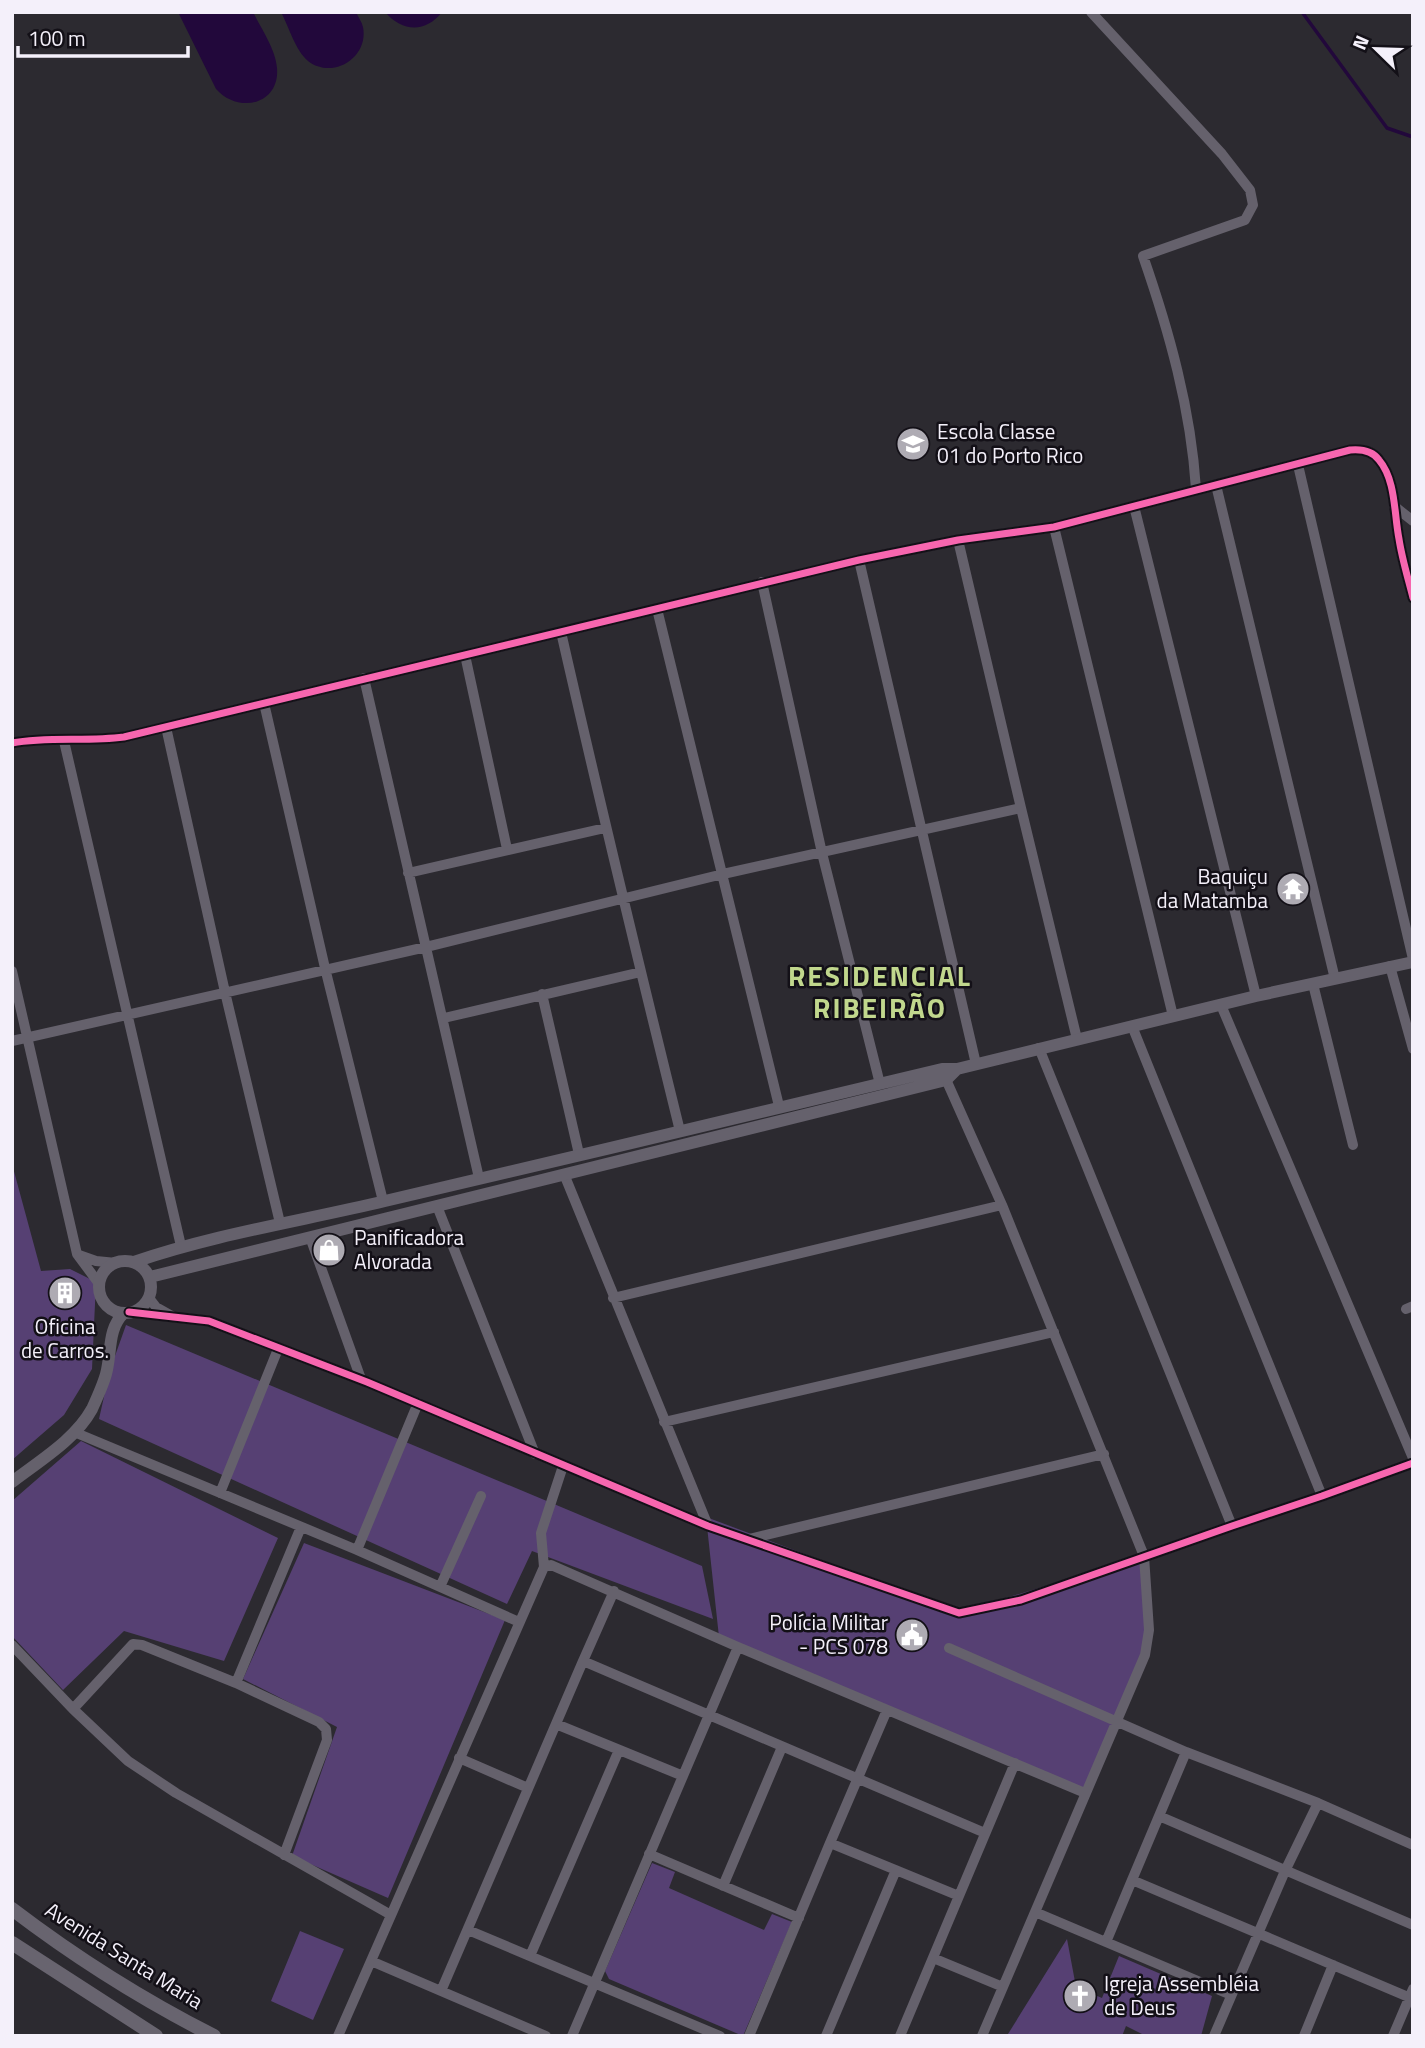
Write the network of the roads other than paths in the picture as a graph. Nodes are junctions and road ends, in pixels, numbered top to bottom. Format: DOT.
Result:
graph roads {
  1 [pos="1091,12"];
  2 [pos="1298,465"];
  3 [pos="1216,485"];
  4 [pos="1196,489"];
  5 [pos="1134,506"];
  6 [pos="1394,506"];
  7 [pos="1413,521"];
  8 [pos="1054,527"];
  9 [pos="958,540"];
  10 [pos="859,560"];
  11 [pos="762,582"];
  12 [pos="1413,598"];
  13 [pos="657,608"];
  14 [pos="561,632"];
  15 [pos="465,654"];
  16 [pos="364,678"];
  17 [pos="264,703"];
  18 [pos="166,727"];
  19 [pos="64,741"];
  20 [pos="12,743"];
  21 [pos="1021,807"];
  22 [pos="606,828"];
  23 [pos="921,830"];
  24 [pos="507,849"];
  25 [pos="822,853"];
  26 [pos="408,873"];
  27 [pos="723,874"];
  28 [pos="625,898"];
  29 [pos="426,947"];
  30 [pos="1413,960"];
  31 [pos="1391,967"];
  32 [pos="325,968"];
  33 [pos="12,971"];
  34 [pos="641,972"];
  35 [pos="1335,979"];
  36 [pos="1313,984"];
  37 [pos="225,992"];
  38 [pos="542,994"];
  39 [pos="1256,996"];
  40 [pos="1221,1005"];
  41 [pos="129,1013"];
  42 [pos="1173,1016"];
  43 [pos="444,1018"];
  44 [pos="1132,1026"];
  45 [pos="27,1039"];
  46 [pos="1077,1039"];
  47 [pos="12,1041"];
  48 [pos="1039,1048"];
  49 [pos="1413,1049"];
  50 [pos="976,1064"];
  51 [pos="944,1075"];
  52 [pos="880,1084"];
  53 [pos="779,1106"];
  54 [pos="680,1131"];
  55 [pos="1353,1145"];
  56 [pos="579,1154"];
  57 [pos="564,1174"];
  58 [pos="479,1178"];
  59 [pos="383,1201"];
  60 [pos="1002,1205"];
  61 [pos="437,1206"];
  62 [pos="280,1223"];
  63 [pos="310,1237"];
  64 [pos="181,1246"];
  65 [pos="77,1254"];
  66 [pos="134,1262"];
  67 [pos="116,1263"];
  68 [pos="150,1277"];
  69 [pos="100,1285"];
  70 [pos="149,1298"];
  71 [pos="613,1298"];
  72 [pos="106,1304"];
  73 [pos="127,1312"];
  74 [pos="172,1316"];
  75 [pos="1054,1332"];
  76 [pos="278,1349"];
  77 [pos="108,1357"];
  78 [pos="361,1379"];
  79 [pos="418,1403"];
  80 [pos="664,1422"];
  81 [pos="74,1432"];
  82 [pos="536,1454"];
  83 [pos="1104,1454"];
  84 [pos="1413,1460"];
  85 [pos="564,1466"];
  86 [pos="12,1482"];
  87 [pos="220,1493"];
  88 [pos="481,1496"];
  89 [pos="1322,1496"];
  90 [pos="708,1525"];
  91 [pos="1232,1526"];
  92 [pos="301,1527"];
  93 [pos="748,1540"];
  94 [pos="357,1550"];
  95 [pos="1143,1556"];
  96 [pos="544,1567"];
  97 [pos="440,1587"];
  98 [pos="614,1591"];
  99 [pos="519,1622"];
  100 [pos="12,1645"];
  101 [pos="738,1647"];
  102 [pos="949,1648"];
  103 [pos="583,1661"];
  104 [pos="236,1683"];
  105 [pos="73,1709"];
  106 [pos="887,1710"];
  107 [pos="708,1715"];
  108 [pos="1116,1720"];
  109 [pos="556,1724"];
  110 [pos="782,1747"];
  111 [pos="619,1750"];
  112 [pos="1186,1752"];
  113 [pos="459,1758"];
  114 [pos="1014,1763"];
  115 [pos="683,1776"];
  116 [pos="857,1780"];
  117 [pos="528,1788"];
  118 [pos="1085,1793"];
  119 [pos="1318,1803"];
  120 [pos="1159,1816"];
  121 [pos="985,1833"];
  122 [pos="830,1843"];
  123 [pos="1413,1845"];
  124 [pos="649,1854"];
  125 [pos="284,1855"];
  126 [pos="896,1870"];
  127 [pos="1285,1871"];
  128 [pos="1132,1880"];
  129 [pos="723,1886"];
  130 [pos="959,1896"];
  131 [pos="12,1909"];
  132 [pos="1035,1912"];
  133 [pos="391,1915"];
  134 [pos="799,1918"];
  135 [pos="1413,1925"];
  136 [pos="468,1930"];
  137 [pos="1258,1934"];
  138 [pos="1106,1942"];
  139 [pos="12,1943"];
  140 [pos="530,1956"];
  141 [pos="933,1958"];
  142 [pos="371,1961"];
  143 [pos="1333,1965"];
  144 [pos="595,1983"];
  145 [pos="1003,1987"];
  146 [pos="441,1991"];
  147 [pos="1231,1995"];
  148 [pos="1412,1995"];
  149 [pos="984,2035"];
  150 [pos="156,2036"];
  151 [pos="214,2036"];
  152 [pos="338,2036"];
  153 [pos="547,2036"];
  154 [pos="572,2036"];
  155 [pos="720,2036"];
  156 [pos="749,2036"];
  157 [pos="826,2036"];
  158 [pos="900,2036"];
  159 [pos="1214,2036"];
  160 [pos="1304,2036"];
  161 [pos="1393,2036"];
  1 -- 4 [label="street"];
  2 -- 3 [label="street"];
  2 -- 6 [label="street"];
  2 -- 30 [label="street"];
  3 -- 4 [label="street"];
  3 -- 35 [label="street"];
  4 -- 5 [label="street"];
  5 -- 8 [label="street"];
  5 -- 39 [label="street"];
  6 -- 7 [label="street"];
  6 -- 12 [label="street"];
  8 -- 9 [label="street"];
  8 -- 42 [label="street"];
  9 -- 10 [label="street"];
  9 -- 21 [label="street"];
  10 -- 11 [label="street"];
  10 -- 23 [label="street"];
  11 -- 13 [label="street"];
  11 -- 25 [label="street"];
  13 -- 14 [label="street"];
  13 -- 27 [label="street"];
  14 -- 15 [label="street"];
  14 -- 22 [label="street"];
  15 -- 16 [label="street"];
  15 -- 24 [label="street"];
  16 -- 17 [label="street"];
  16 -- 26 [label="street"];
  17 -- 18 [label="street"];
  17 -- 32 [label="street"];
  18 -- 19 [label="street"];
  18 -- 37 [label="street"];
  19 -- 20 [label="street"];
  19 -- 41 [label="street"];
  21 -- 23 [label="street"];
  21 -- 46 [label="street"];
  22 -- 24 [label="street"];
  22 -- 28 [label="street"];
  23 -- 25 [label="street"];
  23 -- 50 [label="street"];
  24 -- 26 [label="street"];
  25 -- 27 [label="street"];
  25 -- 52 [label="street"];
  26 -- 29 [label="street"];
  27 -- 28 [label="street"];
  27 -- 53 [label="street"];
  28 -- 29 [label="street"];
  28 -- 34 [label="street"];
  29 -- 32 [label="street"];
  29 -- 43 [label="street"];
  30 -- 31 [label="street"];
  31 -- 35 [label="street"];
  31 -- 49 [label="street"];
  32 -- 37 [label="street"];
  32 -- 59 [label="street"];
  33 -- 45 [label="street"];
  34 -- 38 [label="street"];
  34 -- 54 [label="street"];
  35 -- 36 [label="street"];
  36 -- 39 [label="street"];
  36 -- 55 [label="street"];
  37 -- 41 [label="street"];
  37 -- 62 [label="street"];
  38 -- 43 [label="street"];
  38 -- 56 [label="street"];
  39 -- 40 [label="street"];
  40 -- 42 [label="street"];
  40 -- 84 [label="street"];
  41 -- 45 [label="street"];
  41 -- 64 [label="street"];
  42 -- 44 [label="street"];
  43 -- 58 [label="street"];
  44 -- 46 [label="street"];
  44 -- 89 [label="street"];
  45 -- 47 [label="street"];
  45 -- 65 [label="street"];
  46 -- 48 [label="street"];
  48 -- 50 [label="street"];
  48 -- 91 [label="street"];
  50 -- 51 [label="street"];
  51 -- 52 [label="street"];
  51 -- 57 [label="street"];
  51 -- 60 [label="street"];
  52 -- 53 [label="street"];
  53 -- 54 [label="street"];
  54 -- 56 [label="street"];
  56 -- 58 [label="street"];
  57 -- 61 [label="street"];
  57 -- 71 [label="street"];
  58 -- 59 [label="street"];
  59 -- 62 [label="street"];
  60 -- 71 [label="street"];
  60 -- 75 [label="street"];
  61 -- 63 [label="street"];
  61 -- 82 [label="street"];
  62 -- 64 [label="street"];
  63 -- 68 [label="street"];
  63 -- 78 [label="street"];
  64 -- 66 [label="street"];
  65 -- 67 [label="street"];
  65 -- 69 [label="street"];
  66 -- 67 [label="street"];
  66 -- 68 [label="street"];
  67 -- 69 [label="street"];
  68 -- 70 [label="street"];
  69 -- 72 [label="street"];
  70 -- 73 [label="street"];
  70 -- 74 [label="street"];
  71 -- 80 [label="street"];
  72 -- 73 [label="street"];
  72 -- 77 [label="street"];
  73 -- 74 [label="street"];
  73 -- 77 [label="street"];
  74 -- 76 [label="street"];
  75 -- 80 [label="street"];
  75 -- 83 [label="street"];
  76 -- 78 [label="street"];
  76 -- 87 [label="street"];
  77 -- 81 [label="street"];
  78 -- 79 [label="street"];
  79 -- 82 [label="street"];
  79 -- 94 [label="street"];
  80 -- 90 [label="street"];
  81 -- 86 [label="street"];
  81 -- 87 [label="street"];
  82 -- 85 [label="street"];
  83 -- 93 [label="street"];
  83 -- 95 [label="street"];
  84 -- 89 [label="street"];
  85 -- 90 [label="street"];
  85 -- 96 [label="street"];
  87 -- 92 [label="street"];
  88 -- 97 [label="street"];
  89 -- 91 [label="street"];
  90 -- 93 [label="street"];
  91 -- 95 [label="street"];
  92 -- 94 [label="street"];
  92 -- 104 [label="street"];
  93 -- 95 [label="street"];
  94 -- 97 [label="street"];
  95 -- 108 [label="street"];
  96 -- 98 [label="street"];
  96 -- 99 [label="street"];
  97 -- 99 [label="street"];
  98 -- 101 [label="street"];
  98 -- 103 [label="street"];
  99 -- 113 [label="street"];
  100 -- 105 [label="street"];
  101 -- 106 [label="street"];
  101 -- 107 [label="street"];
  102 -- 108 [label="street"];
  103 -- 107 [label="street"];
  103 -- 109 [label="street"];
  104 -- 105 [label="street"];
  104 -- 125 [label="street"];
  105 -- 125 [label="street"];
  106 -- 114 [label="street"];
  106 -- 116 [label="street"];
  107 -- 110 [label="street"];
  107 -- 115 [label="street"];
  108 -- 112 [label="street"];
  108 -- 118 [label="street"];
  109 -- 111 [label="street"];
  109 -- 117 [label="street"];
  110 -- 116 [label="street"];
  110 -- 129 [label="street"];
  111 -- 115 [label="street"];
  111 -- 140 [label="street"];
  112 -- 119 [label="street"];
  112 -- 120 [label="street"];
  113 -- 117 [label="street"];
  113 -- 133 [label="street"];
  114 -- 118 [label="street"];
  114 -- 121 [label="street"];
  115 -- 124 [label="street"];
  116 -- 121 [label="street"];
  116 -- 122 [label="street"];
  117 -- 136 [label="street"];
  118 -- 132 [label="street"];
  119 -- 123 [label="street"];
  119 -- 127 [label="street"];
  120 -- 127 [label="street"];
  120 -- 128 [label="street"];
  121 -- 130 [label="street"];
  122 -- 126 [label="street"];
  122 -- 134 [label="street"];
  124 -- 129 [label="street"];
  124 -- 144 [label="street"];
  125 -- 133 [label="street"];
  126 -- 130 [label="street"];
  126 -- 157 [label="street"];
  127 -- 135 [label="street"];
  127 -- 137 [label="street"];
  128 -- 137 [label="street"];
  128 -- 138 [label="street"];
  129 -- 134 [label="street"];
  130 -- 141 [label="street"];
  131 -- 151 [label="main road, Avenida Santa Maria"];
  132 -- 138 [label="street"];
  132 -- 145 [label="street"];
  133 -- 142 [label="street"];
  134 -- 156 [label="street"];
  136 -- 140 [label="street"];
  136 -- 146 [label="street"];
  137 -- 143 [label="street"];
  137 -- 147 [label="street"];
  138 -- 147 [label="street"];
  139 -- 150 [label="main road"];
  140 -- 144 [label="street"];
  141 -- 145 [label="street"];
  141 -- 158 [label="street"];
  142 -- 146 [label="street"];
  142 -- 152 [label="street"];
  143 -- 148 [label="street"];
  143 -- 160 [label="street"];
  144 -- 154 [label="street"];
  144 -- 155 [label="street"];
  145 -- 149 [label="street"];
  146 -- 153 [label="street"];
  147 -- 159 [label="street"];
  148 -- 161 [label="street"];
}
